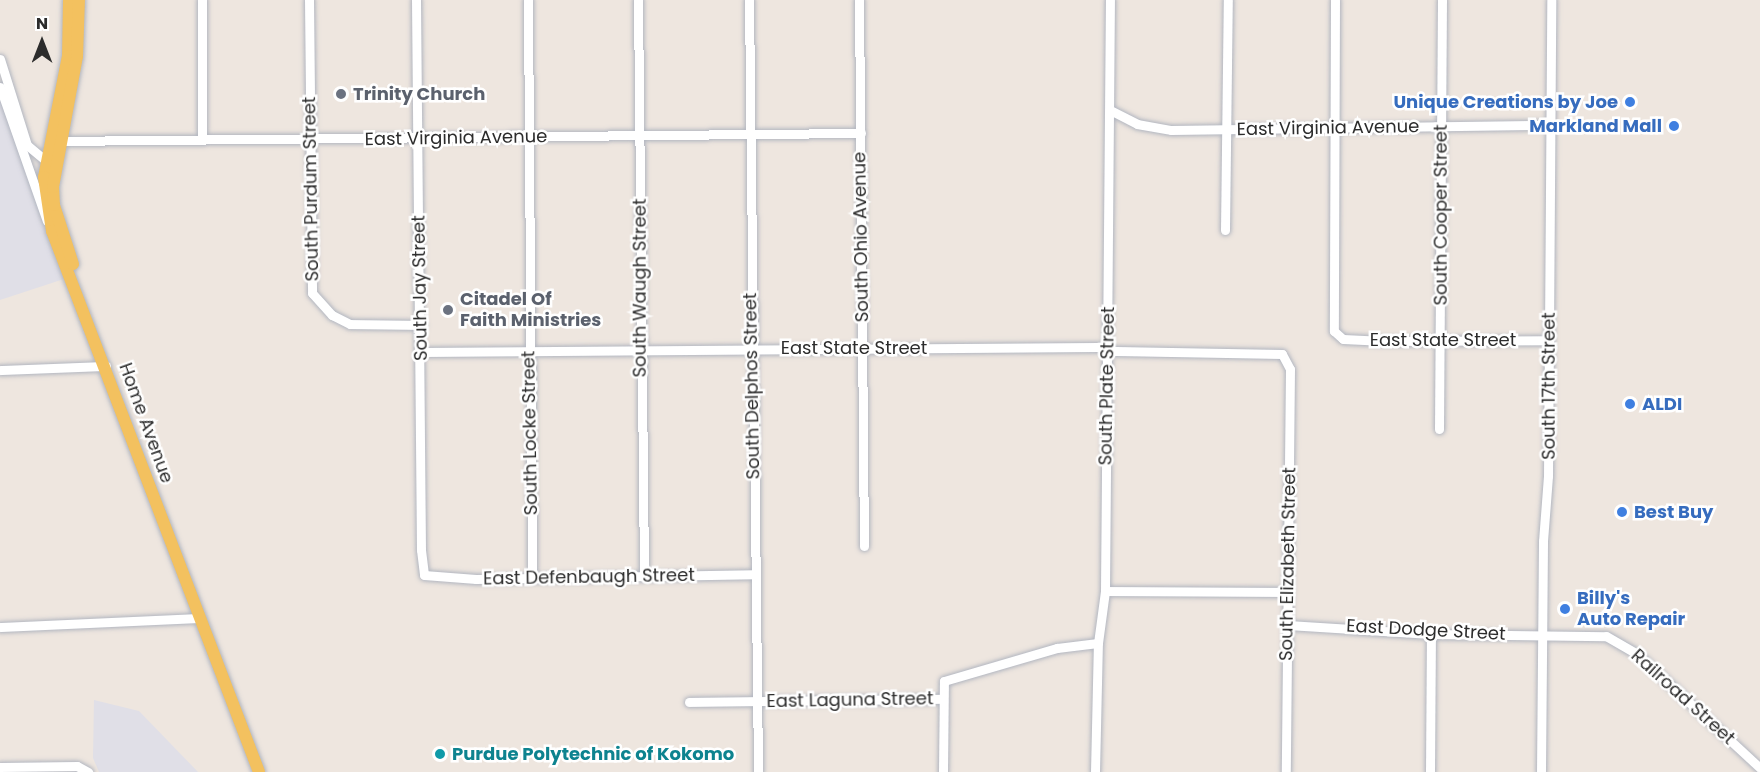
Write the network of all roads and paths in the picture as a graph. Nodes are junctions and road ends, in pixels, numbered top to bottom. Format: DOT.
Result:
graph roads {
  1 [pos="69,0"];
  2 [pos="79,0"];
  3 [pos="202,0"];
  4 [pos="309,0"];
  5 [pos="417,0"];
  6 [pos="528,0"];
  7 [pos="638,0"];
  8 [pos="749,0"];
  9 [pos="859,0"];
  10 [pos="1110,0"];
  11 [pos="1228,0"];
  12 [pos="1335,0"];
  13 [pos="1442,0"];
  14 [pos="1551,0"];
  15 [pos="0,59"];
  16 [pos="0,87"];
  17 [pos="1110,110"];
  18 [pos="1550,125"];
  19 [pos="1442,126"];
  20 [pos="1334,128"];
  21 [pos="1227,129"];
  22 [pos="861,134"];
  23 [pos="750,135"];
  24 [pos="529,136"];
  25 [pos="639,136"];
  26 [pos="418,139"];
  27 [pos="202,140"];
  28 [pos="310,140"];
  29 [pos="56,141"];
  30 [pos="51,165"];
  31 [pos="1225,230"];
  32 [pos="52,231"];
  33 [pos="86,312"];
  34 [pos="421,326"];
  35 [pos="1549,340"];
  36 [pos="1440,341"];
  37 [pos="862,348"];
  38 [pos="752,349"];
  39 [pos="1107,349"];
  40 [pos="640,351"];
  41 [pos="421,352"];
  42 [pos="530,352"];
  43 [pos="1285,357"];
  44 [pos="106,366"];
  45 [pos="0,370"];
  46 [pos="1439,429"];
  47 [pos="864,546"];
  48 [pos="754,574"];
  49 [pos="424,575"];
  50 [pos="644,576"];
  51 [pos="532,578"];
  52 [pos="1105,591"];
  53 [pos="1288,592"];
  54 [pos="200,618"];
  55 [pos="1288,625"];
  56 [pos="0,627"];
  57 [pos="1542,633"];
  58 [pos="1431,634"];
  59 [pos="1600,635"];
  60 [pos="1098,643"];
  61 [pos="943,699"];
  62 [pos="757,701"];
  63 [pos="689,702"];
  64 [pos="0,767"];
  65 [pos="1760,768"];
  66 [pos="87,771"];
  67 [pos="259,772"];
  68 [pos="758,772"];
  69 [pos="943,772"];
  70 [pos="1095,772"];
  71 [pos="1286,772"];
  72 [pos="1430,772"];
  73 [pos="1541,772"];
  1 -- 29 [label="main road"];
  2 -- 29 [label="main road"];
  3 -- 27 [label="street"];
  4 -- 28 [label="street, South Purdum Street"];
  5 -- 26 [label="street, South Jay Street"];
  6 -- 24 [label="street, South Locke Street"];
  7 -- 25 [label="street, South Waugh Street"];
  8 -- 23 [label="street, South Delphos Street"];
  9 -- 22 [label="street, South Ohio Avenue"];
  10 -- 17 [label="street, South Plate Street"];
  11 -- 21 [label="street"];
  12 -- 20 [label="street"];
  13 -- 19 [label="street, South Cooper Street"];
  14 -- 18 [label="street, South 17th Street"];
  15 -- 30 [label="street"];
  16 -- 32 [label="street, Home Avenue"];
  17 -- 21 [label="street, East Virginia Avenue"];
  17 -- 39 [label="street, South Plate Street"];
  18 -- 19 [label="street, East Virginia Avenue"];
  18 -- 35 [label="street, South 17th Street"];
  19 -- 20 [label="street, East Virginia Avenue"];
  19 -- 36 [label="street, South Cooper Street"];
  20 -- 21 [label="street, East Virginia Avenue"];
  20 -- 36 [label="street, East State Street"];
  21 -- 31 [label="street"];
  22 -- 23 [label="street, East Virginia Avenue"];
  22 -- 37 [label="street, South Ohio Avenue"];
  23 -- 25 [label="street, East Virginia Avenue"];
  23 -- 38 [label="street, South Delphos Street"];
  24 -- 25 [label="street, East Virginia Avenue"];
  24 -- 26 [label="street, East Virginia Avenue"];
  24 -- 42 [label="street, South Locke Street"];
  25 -- 40 [label="street, South Waugh Street"];
  26 -- 28 [label="street, East Virginia Avenue"];
  26 -- 34 [label="street, South Jay Street"];
  27 -- 28 [label="street, East Virginia Avenue"];
  27 -- 29 [label="street, East Virginia Avenue"];
  28 -- 34 [label="street, South Purdum Street"];
  29 -- 30 [label="main road"];
  30 -- 32 [label="main road"];
  30 -- 33 [label="main road"];
  32 -- 33 [label="main road, Home Avenue"];
  33 -- 44 [label="main road, Home Avenue"];
  34 -- 41 [label="street, South Jay Street"];
  35 -- 36 [label="street, East State Street"];
  35 -- 57 [label="street, South 17th Street"];
  36 -- 46 [label="street, South Cooper Street"];
  37 -- 38 [label="street, East State Street"];
  37 -- 39 [label="street, East State Street"];
  37 -- 47 [label="street, South Ohio Avenue"];
  38 -- 40 [label="street, East State Street"];
  38 -- 48 [label="street, South Delphos Street"];
  39 -- 43 [label="street, East State Street"];
  39 -- 52 [label="street, South Plate Street"];
  40 -- 42 [label="street, East State Street"];
  40 -- 50 [label="street, South Waugh Street"];
  41 -- 42 [label="street, East State Street"];
  41 -- 49 [label="street, South Jay Street"];
  42 -- 51 [label="street, South Locke Street"];
  43 -- 53 [label="street, South Elizabeth Street"];
  44 -- 45 [label="street"];
  44 -- 54 [label="main road, Home Avenue"];
  48 -- 50 [label="street, East Defenbaugh Street"];
  48 -- 62 [label="street, South Delphos Street"];
  49 -- 51 [label="street, East Defenbaugh Street"];
  50 -- 51 [label="street, East Defenbaugh Street"];
  52 -- 53 [label="street"];
  52 -- 60 [label="street, South Plate Street"];
  53 -- 55 [label="street, South Elizabeth Street"];
  54 -- 56 [label="street"];
  54 -- 67 [label="main road, Home Avenue"];
  55 -- 58 [label="street, East Dodge Street"];
  55 -- 71 [label="street, South Elizabeth Street"];
  57 -- 58 [label="street, East Dodge Street"];
  57 -- 59 [label="street, East Dodge Street"];
  57 -- 73 [label="street, South 17th Street"];
  58 -- 72 [label="street"];
  59 -- 65 [label="street, Railroad Street"];
  60 -- 61 [label="street, East Laguna Street"];
  60 -- 70 [label="street, South Plate Street"];
  61 -- 62 [label="street, East Laguna Street"];
  61 -- 69 [label="street"];
  62 -- 63 [label="street, East Laguna Street"];
  62 -- 68 [label="street, South Delphos Street"];
  64 -- 66 [label="street"];
}
